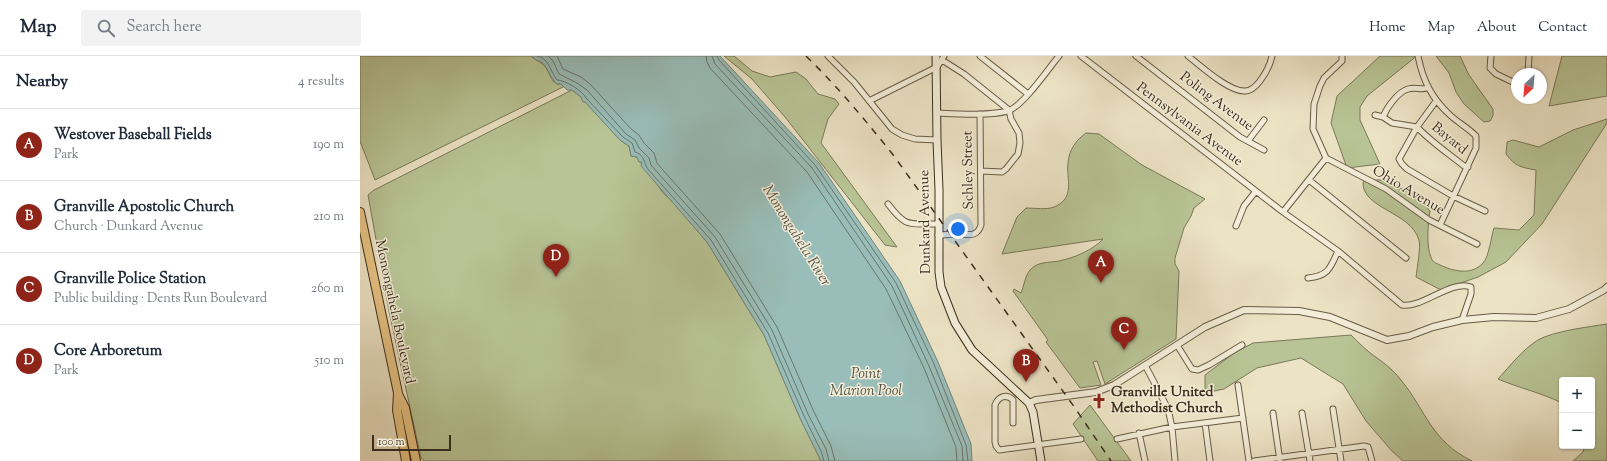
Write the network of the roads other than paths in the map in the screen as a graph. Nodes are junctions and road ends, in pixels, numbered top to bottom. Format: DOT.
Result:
graph roads {
  1 [pos="828,56"];
  2 [pos="980,56"];
  3 [pos="1059,56"];
  4 [pos="1081,56"];
  5 [pos="1136,56"];
  6 [pos="1188,56"];
  7 [pos="1272,56"];
  8 [pos="1418,56"];
  9 [pos="1491,56"];
  10 [pos="1529,56"];
  11 [pos="941,57"];
  12 [pos="1342,58"];
  13 [pos="937,67"];
  14 [pos="1528,68"];
  15 [pos="1511,81"];
  16 [pos="1427,88"];
  17 [pos="1028,94"];
  18 [pos="869,101"];
  19 [pos="1436,101"];
  20 [pos="1009,110"];
  21 [pos="937,113"];
  22 [pos="980,114"];
  23 [pos="1375,115"];
  24 [pos="1382,117"];
  25 [pos="1264,120"];
  26 [pos="1417,127"];
  27 [pos="937,140"];
  28 [pos="1248,141"];
  29 [pos="1264,150"];
  30 [pos="1326,158"];
  31 [pos="1468,167"];
  32 [pos="981,171"];
  33 [pos="1309,180"];
  34 [pos="1256,191"];
  35 [pos="1453,196"];
  36 [pos="888,204"];
  37 [pos="1485,211"];
  38 [pos="360,212"];
  39 [pos="1283,212"];
  40 [pos="938,224"];
  41 [pos="1440,225"];
  42 [pos="1236,226"];
  43 [pos="938,235"];
  44 [pos="1477,244"];
  45 [pos="1338,251"];
  46 [pos="1406,258"];
  47 [pos="1308,278"];
  48 [pos="1607,287"];
  49 [pos="1462,320"];
  50 [pos="1177,345"];
  51 [pos="1242,345"];
  52 [pos="1145,365"];
  53 [pos="1238,385"];
  54 [pos="1015,389"];
  55 [pos="398,394"];
  56 [pos="1010,396"];
  57 [pos="1029,403"];
  58 [pos="1333,409"];
  59 [pos="1273,412"];
  60 [pos="1302,413"];
  61 [pos="1243,418"];
  62 [pos="1013,423"];
  63 [pos="1205,423"];
  64 [pos="1172,427"];
  65 [pos="1139,433"];
  66 [pos="1081,439"];
  67 [pos="1117,439"];
  68 [pos="1038,445"];
  69 [pos="1340,448"];
  70 [pos="1308,453"];
  71 [pos="1280,459"];
  72 [pos="406,461"];
  73 [pos="416,461"];
  74 [pos="1041,461"];
  75 [pos="1145,461"];
  76 [pos="1176,461"];
  77 [pos="1210,461"];
  78 [pos="1249,461"];
  79 [pos="1254,461"];
  80 [pos="1310,461"];
  81 [pos="1341,461"];
  82 [pos="1372,461"];
  1 -- 18 [label="street"];
  2 -- 17 [label="street"];
  3 -- 17 [label="street"];
  4 -- 34 [label="street, Pennsylvania Avenue"];
  5 -- 28 [label="street, Poling Avenue"];
  6 -- 7 [label="street"];
  8 -- 16 [label="street"];
  9 -- 15 [label="street"];
  10 -- 14 [label="street"];
  11 -- 13 [label="main road, Dunkard Avenue"];
  11 -- 20 [label="street"];
  12 -- 30 [label="street"];
  13 -- 18 [label="street"];
  13 -- 21 [label="main road, Dunkard Avenue"];
  16 -- 19 [label="street"];
  16 -- 24 [label="street"];
  17 -- 20 [label="street"];
  18 -- 27 [label="street"];
  19 -- 26 [label="street, Bayard"];
  19 -- 31 [label="street"];
  20 -- 22 [label="street"];
  20 -- 32 [label="street"];
  21 -- 22 [label="street"];
  21 -- 27 [label="main road, Dunkard Avenue"];
  22 -- 32 [label="street, Schley Street"];
  23 -- 24 [label="street"];
  24 -- 26 [label="street"];
  25 -- 28 [label="street"];
  26 -- 31 [label="street, Bayard"];
  26 -- 35 [label="street, Bayard"];
  27 -- 40 [label="main road, Dunkard Avenue"];
  28 -- 29 [label="street, Poling Avenue"];
  30 -- 33 [label="street"];
  30 -- 41 [label="street, Ohio Avenue"];
  31 -- 35 [label="street"];
  32 -- 43 [label="street, Schley Street"];
  33 -- 39 [label="street"];
  33 -- 46 [label="street"];
  34 -- 39 [label="street, Pennsylvania Avenue"];
  34 -- 42 [label="street"];
  35 -- 37 [label="street"];
  35 -- 41 [label="street"];
  36 -- 40 [label="street"];
  38 -- 55 [label="main road, Monongahela Boulevard"];
  39 -- 45 [label="street, Pennsylvania Avenue"];
  40 -- 43 [label="main road, Dunkard Avenue"];
  41 -- 44 [label="street, Ohio Avenue"];
  43 -- 54 [label="main road, Dunkard Avenue"];
  45 -- 47 [label="street"];
  45 -- 49 [label="street, Pennsylvania Avenue"];
  48 -- 49 [label="street"];
  49 -- 50 [label="street"];
  50 -- 51 [label="street"];
  50 -- 52 [label="street"];
  52 -- 57 [label="street"];
  52 -- 64 [label="street"];
  53 -- 61 [label="street"];
  54 -- 56 [label="street"];
  54 -- 57 [label="main road, Dunkard Avenue"];
  55 -- 72 [label="main road, Monongahela Boulevard"];
  55 -- 73 [label="main road, Monongahela Boulevard"];
  56 -- 62 [label="street"];
  56 -- 68 [label="street"];
  57 -- 68 [label="main road"];
  58 -- 69 [label="street"];
  59 -- 71 [label="street"];
  60 -- 70 [label="street"];
  61 -- 63 [label="street"];
  61 -- 78 [label="street"];
  63 -- 64 [label="street"];
  63 -- 77 [label="street"];
  64 -- 65 [label="street"];
  64 -- 76 [label="street"];
  65 -- 67 [label="street"];
  65 -- 75 [label="street"];
  66 -- 68 [label="street"];
  68 -- 74 [label="main road"];
  69 -- 70 [label="street"];
  69 -- 81 [label="street"];
  69 -- 82 [label="street"];
  70 -- 71 [label="street"];
  70 -- 80 [label="street"];
  71 -- 79 [label="street"];
}
